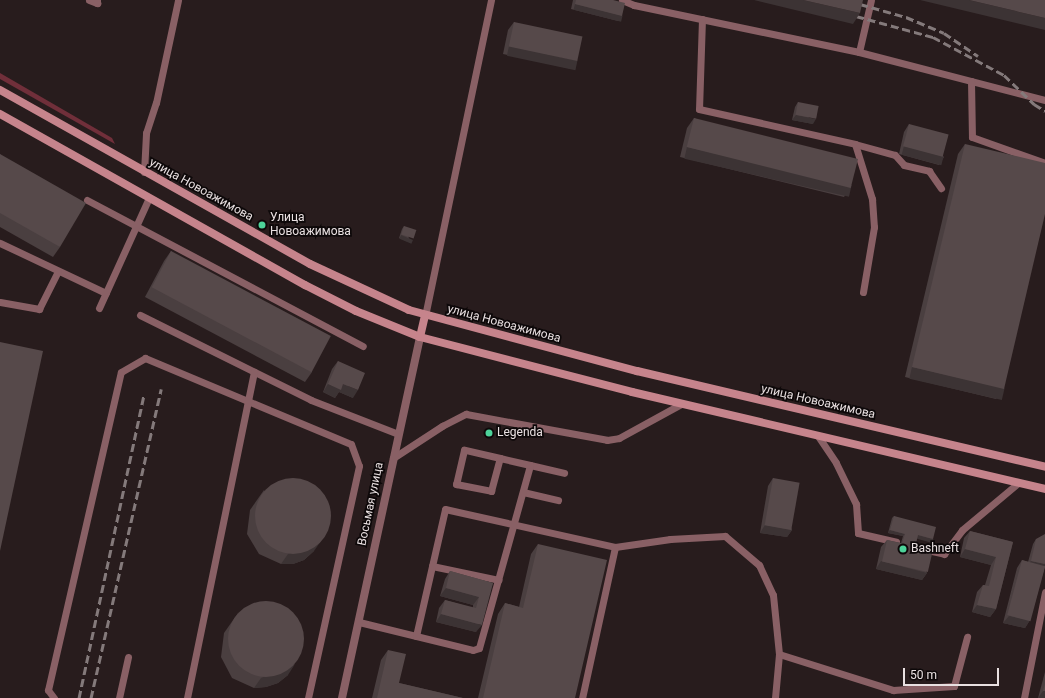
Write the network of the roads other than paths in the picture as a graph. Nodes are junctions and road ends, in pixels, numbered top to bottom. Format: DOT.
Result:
graph roads {
  1 [pos="89,0"];
  2 [pos="97,0"];
  3 [pos="178,0"];
  4 [pos="491,0"];
  5 [pos="622,0"];
  6 [pos="871,0"];
  7 [pos="702,19"];
  8 [pos="859,52"];
  9 [pos="971,81"];
  10 [pos="0,90"];
  11 [pos="1045,100"];
  12 [pos="0,114"];
  13 [pos="855,144"];
  14 [pos="1045,163"];
  15 [pos="144,172"];
  16 [pos="941,188"];
  17 [pos="149,198"];
  18 [pos="88,200"];
  19 [pos="136,226"];
  20 [pos="0,243"];
  21 [pos="58,271"];
  22 [pos="863,292"];
  23 [pos="106,293"];
  24 [pos="0,302"];
  25 [pos="99,308"];
  26 [pos="140,315"];
  27 [pos="425,316"];
  28 [pos="420,337"];
  29 [pos="363,346"];
  30 [pos="254,372"];
  31 [pos="249,400"];
  32 [pos="681,404"];
  33 [pos="398,434"];
  34 [pos="818,436"];
  35 [pos="393,458"];
  36 [pos="500,458"];
  37 [pos="530,465"];
  38 [pos="1045,467"];
  39 [pos="564,473"];
  40 [pos="1018,483"];
  41 [pos="1045,489"];
  42 [pos="523,492"];
  43 [pos="558,500"];
  44 [pos="514,524"];
  45 [pos="901,543"];
  46 [pos="615,547"];
  47 [pos="915,547"];
  48 [pos="432,566"];
  49 [pos="499,580"];
  50 [pos="1045,592"];
  51 [pos="359,622"];
  52 [pos="416,636"];
  53 [pos="967,637"];
  54 [pos="779,654"];
  55 [pos="128,657"];
  56 [pos="54,698"];
  57 [pos="119,698"];
  58 [pos="187,698"];
  59 [pos="308,698"];
  60 [pos="342,698"];
  61 [pos="582,698"];
  62 [pos="774,698"];
  63 [pos="1024,698"];
  1 -- 2 [label="lane"];
  3 -- 15 [label="lane"];
  4 -- 27 [label="lane"];
  5 -- 7 [label="lane"];
  6 -- 8 [label="lane"];
  7 -- 8 [label="lane"];
  7 -- 13 [label="lane"];
  8 -- 9 [label="lane"];
  9 -- 11 [label="lane"];
  9 -- 14 [label="lane"];
  10 -- 15 [label="main road, улица Новоажимова"];
  12 -- 17 [label="main road"];
  13 -- 16 [label="lane"];
  13 -- 22 [label="lane"];
  15 -- 27 [label="main road, улица Новоажимова"];
  17 -- 19 [label="lane"];
  17 -- 28 [label="main road"];
  18 -- 19 [label="lane"];
  19 -- 23 [label="lane"];
  19 -- 29 [label="lane"];
  20 -- 21 [label="lane"];
  21 -- 23 [label="lane"];
  21 -- 24 [label="lane"];
  23 -- 25 [label="lane"];
  26 -- 30 [label="lane"];
  27 -- 28 [label="main road, Восьмая улица"];
  27 -- 38 [label="main road, улица Новоажимова"];
  28 -- 32 [label="main road"];
  28 -- 33 [label="street, Восьмая улица"];
  30 -- 31 [label="lane"];
  30 -- 33 [label="lane"];
  31 -- 56 [label="lane"];
  31 -- 58 [label="lane"];
  31 -- 59 [label="lane"];
  32 -- 34 [label="main road"];
  32 -- 35 [label="lane"];
  33 -- 35 [label="street, Восьмая улица"];
  34 -- 40 [label="main road"];
  34 -- 45 [label="lane"];
  35 -- 51 [label="street, Восьмая улица"];
  36 -- 36 [label="lane"];
  36 -- 37 [label="lane"];
  37 -- 39 [label="lane"];
  37 -- 42 [label="lane"];
  40 -- 41 [label="main road"];
  40 -- 47 [label="lane"];
  42 -- 43 [label="lane"];
  42 -- 44 [label="lane"];
  44 -- 46 [label="lane"];
  44 -- 48 [label="lane"];
  44 -- 49 [label="lane"];
  46 -- 54 [label="lane"];
  46 -- 61 [label="lane"];
  48 -- 49 [label="lane"];
  48 -- 52 [label="lane"];
  49 -- 52 [label="lane"];
  50 -- 63 [label="lane"];
  51 -- 52 [label="lane"];
  51 -- 60 [label="street, Восьмая улица"];
  53 -- 54 [label="lane"];
  54 -- 62 [label="lane"];
  55 -- 57 [label="lane"];
}
